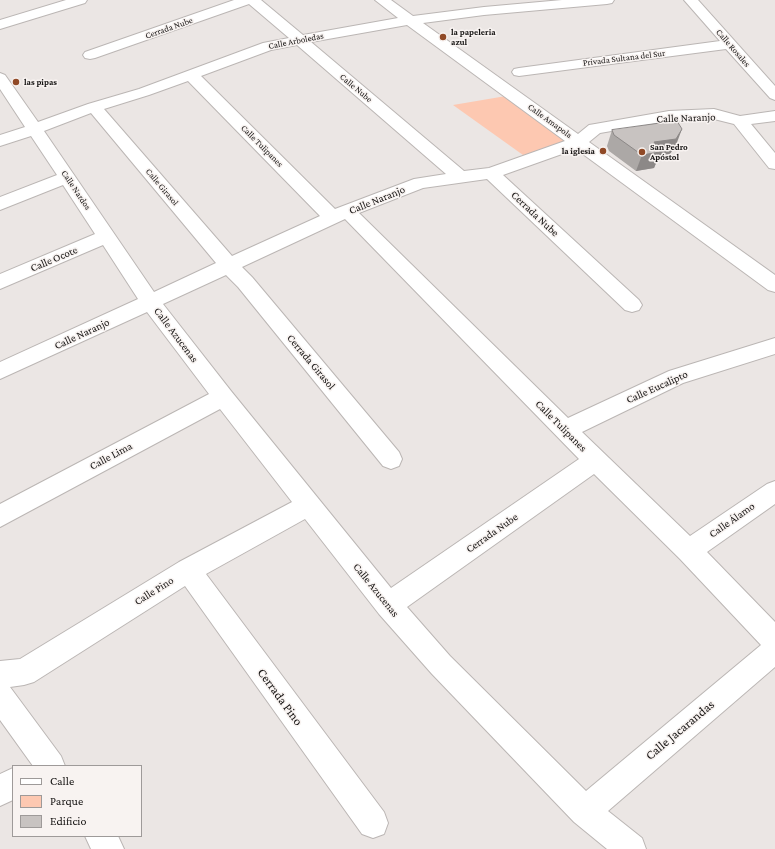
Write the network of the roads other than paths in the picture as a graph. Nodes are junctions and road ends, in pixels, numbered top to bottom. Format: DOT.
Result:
graph roads {
  1 [pos="80,0"];
  2 [pos="247,0"];
  3 [pos="253,0"];
  4 [pos="382,0"];
  5 [pos="607,0"];
  6 [pos="691,0"];
  7 [pos="480,5"];
  8 [pos="412,20"];
  9 [pos="0,25"];
  10 [pos="299,40"];
  11 [pos="729,44"];
  12 [pos="90,55"];
  13 [pos="519,72"];
  14 [pos="191,74"];
  15 [pos="0,79"];
  16 [pos="775,95"];
  17 [pos="94,107"];
  18 [pos="775,116"];
  19 [pos="740,121"];
  20 [pos="35,128"];
  21 [pos="0,141"];
  22 [pos="578,142"];
  23 [pos="775,164"];
  24 [pos="491,173"];
  25 [pos="459,176"];
  26 [pos="67,177"];
  27 [pos="0,204"];
  28 [pos="340,214"];
  29 [pos="107,236"];
  30 [pos="229,266"];
  31 [pos="0,282"];
  32 [pos="775,285"];
  33 [pos="151,302"];
  34 [pos="632,305"];
  35 [pos="775,346"];
  36 [pos="0,371"];
  37 [pos="223,397"];
  38 [pos="565,430"];
  39 [pos="392,459"];
  40 [pos="596,460"];
  41 [pos="775,491"];
  42 [pos="308,505"];
  43 [pos="0,516"];
  44 [pos="689,550"];
  45 [pos="188,570"];
  46 [pos="388,605"];
  47 [pos="775,640"];
  48 [pos="775,650"];
  49 [pos="0,675"];
  50 [pos="0,698"];
  51 [pos="45,764"];
  52 [pos="12,784"];
  53 [pos="0,791"];
  54 [pos="585,810"];
  55 [pos="373,823"];
  56 [pos="101,837"];
  57 [pos="109,849"];
  58 [pos="631,849"];
  1 -- 9 [label="street"];
  2 -- 12 [label="street, Cerrada Nube"];
  3 -- 10 [label="street, Calle Nube"];
  4 -- 8 [label="street, Calle Amapola"];
  5 -- 7 [label="street, Calle Arboledas"];
  6 -- 11 [label="street, Calle Rosales"];
  7 -- 8 [label="street, Calle Arboledas"];
  8 -- 10 [label="street, Calle Arboledas"];
  8 -- 22 [label="street, Calle Amapola"];
  10 -- 14 [label="street, Calle Arboledas"];
  10 -- 25 [label="street, Calle Nube"];
  11 -- 13 [label="street, Privada Sultana del Sur"];
  11 -- 16 [label="street, Calle Rosales"];
  14 -- 17 [label="street, Calle Arboledas"];
  14 -- 28 [label="street, Calle Tulipanes"];
  15 -- 20 [label="street, Calle Nardos"];
  17 -- 20 [label="street, Calle Arboledas"];
  17 -- 30 [label="street, Calle Girasol"];
  18 -- 19 [label="street, Calle Naranjo"];
  19 -- 22 [label="street, Calle Naranjo"];
  19 -- 23 [label="street"];
  20 -- 21 [label="street, Calle Arboledas"];
  20 -- 26 [label="street, Calle Nardos"];
  22 -- 24 [label="street, Calle Naranjo"];
  22 -- 32 [label="street, Calle Amapola"];
  24 -- 25 [label="street, Calle Naranjo"];
  24 -- 34 [label="street, Cerrada Nube"];
  25 -- 28 [label="street, Calle Naranjo"];
  26 -- 27 [label="street"];
  26 -- 29 [label="street, Calle Nardos"];
  28 -- 30 [label="street, Calle Naranjo"];
  28 -- 38 [label="street, Calle Tulipanes"];
  29 -- 31 [label="street, Calle Ocote"];
  29 -- 33 [label="street, Calle Nardos"];
  30 -- 33 [label="street, Calle Naranjo"];
  30 -- 39 [label="street, Cerrada Girasol"];
  33 -- 36 [label="street, Calle Naranjo"];
  33 -- 37 [label="street, Calle Azucenas"];
  35 -- 38 [label="street, Calle Eucalipto"];
  37 -- 42 [label="street, Calle Azucenas"];
  37 -- 43 [label="street, Calle Lima"];
  38 -- 40 [label="street, Calle Tulipanes"];
  40 -- 44 [label="street, Calle Tulipanes"];
  40 -- 46 [label="street, Cerrada Nube"];
  41 -- 44 [label="street, Calle Álamo"];
  42 -- 45 [label="street, Calle Pino"];
  42 -- 46 [label="street, Calle Azucenas"];
  44 -- 47 [label="street, Calle Tulipanes"];
  45 -- 49 [label="street, Calle Pino"];
  45 -- 55 [label="street, Cerrada Pino"];
  46 -- 54 [label="street, Calle Azucenas"];
  48 -- 54 [label="street, Calle Jacarandas"];
  50 -- 51 [label="street"];
  52 -- 53 [label="street"];
  54 -- 58 [label="street, Calle Azucenas"];
  56 -- 57 [label="street"];
}
